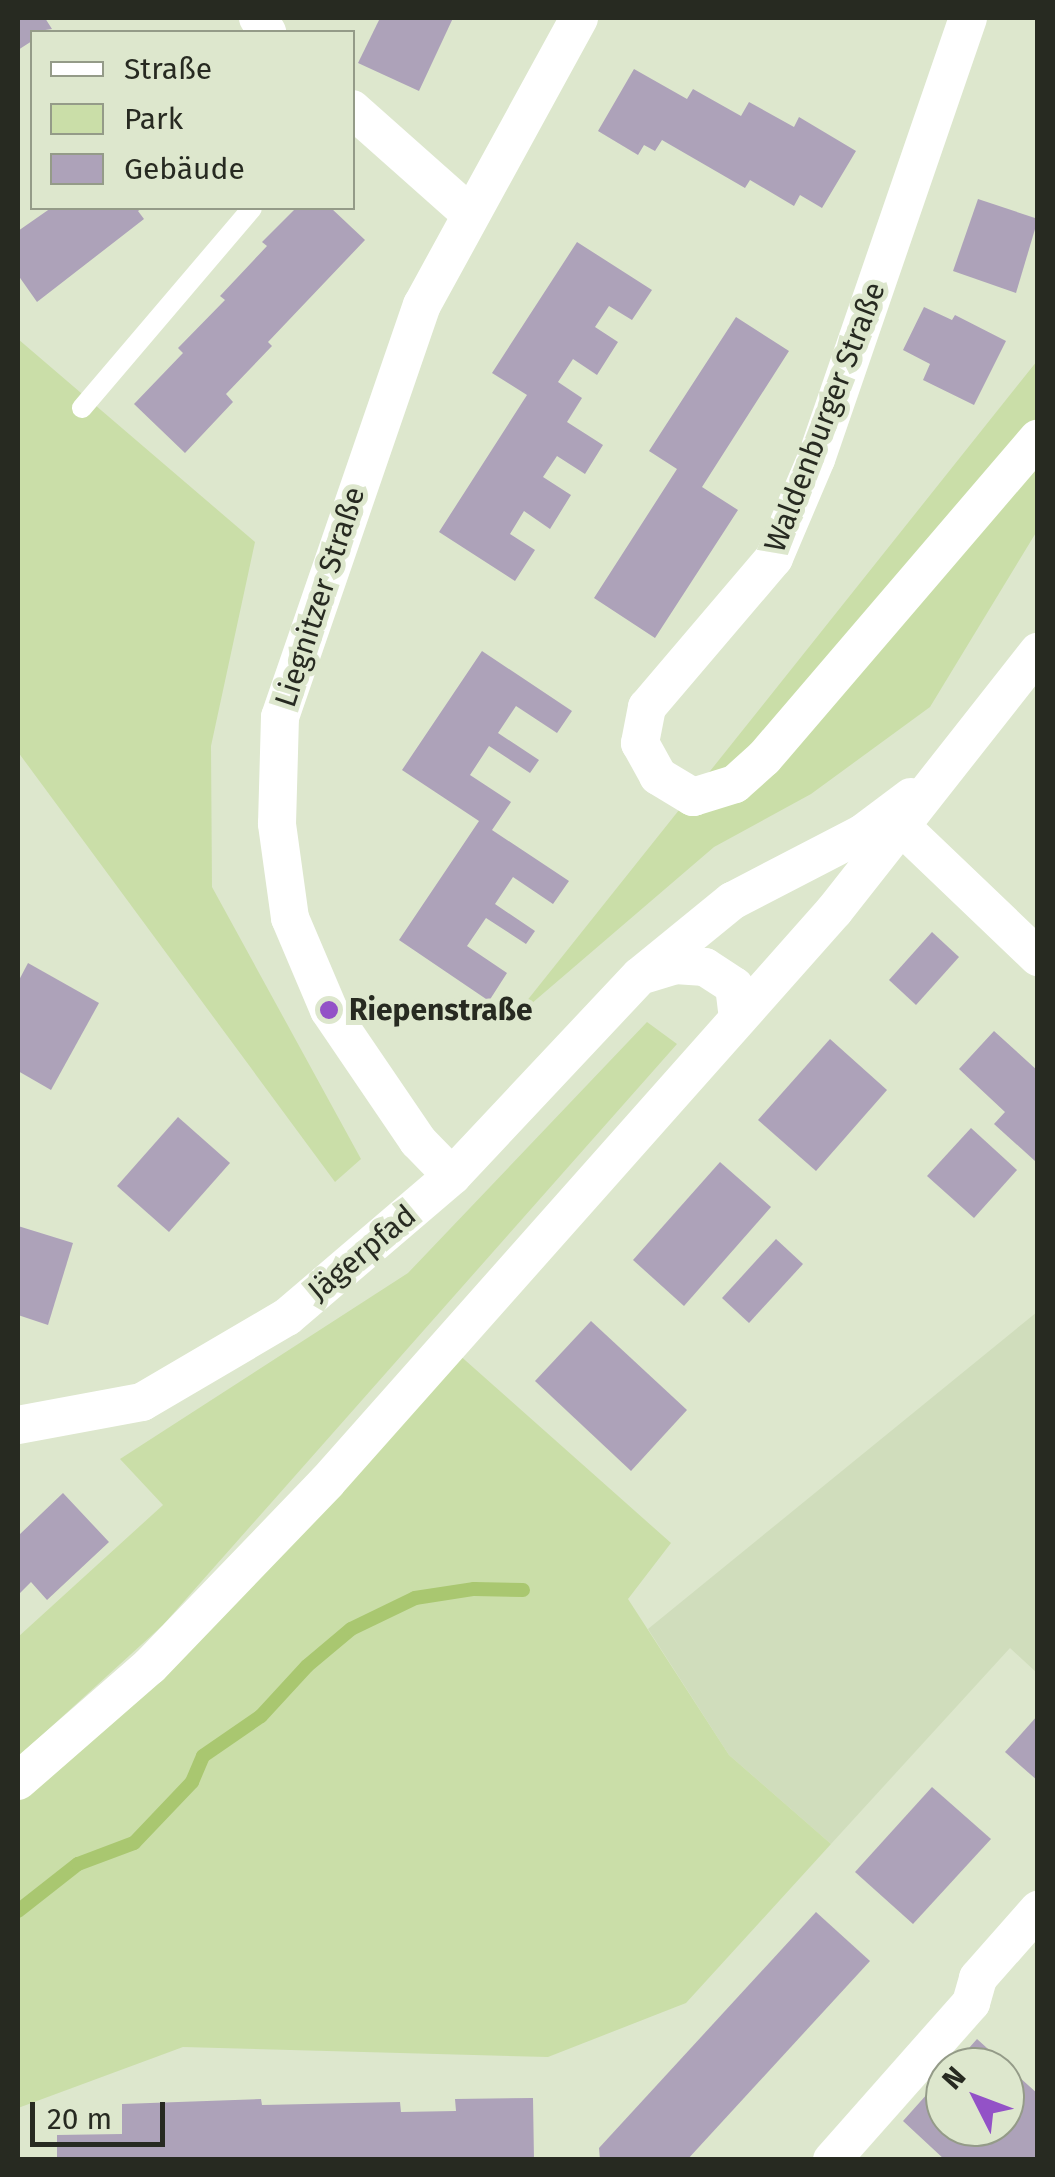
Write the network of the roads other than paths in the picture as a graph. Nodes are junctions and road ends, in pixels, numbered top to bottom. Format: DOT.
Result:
graph roads {
  1 [pos="579,18"];
  2 [pos="968,18"];
  3 [pos="355,112"];
  4 [pos="250,210"];
  5 [pos="469,213"];
  6 [pos="82,408"];
  7 [pos="1038,438"];
  8 [pos="1038,652"];
  9 [pos="949,768"];
  10 [pos="903,828"];
  11 [pos="1038,957"];
  12 [pos="640,976"];
  13 [pos="738,1018"];
  14 [pos="452,1176"];
  15 [pos="18,1425"];
  16 [pos="18,1781"];
  17 [pos="1038,1910"];
  18 [pos="832,2160"];
  1 -- 5 [label="street, Liegnitzer Straße"];
  2 -- 7 [label="street, Waldenburger Straße"];
  3 -- 5 [label="street"];
  4 -- 6 [label="lane"];
  5 -- 14 [label="street, Liegnitzer Straße"];
  8 -- 9 [label="street"];
  9 -- 10 [label="street"];
  9 -- 12 [label="street, Jägerpfad"];
  10 -- 11 [label="street"];
  10 -- 13 [label="street"];
  12 -- 13 [label="street"];
  12 -- 14 [label="street, Jägerpfad"];
  13 -- 16 [label="street"];
  14 -- 15 [label="street, Jägerpfad"];
  17 -- 18 [label="street"];
}
